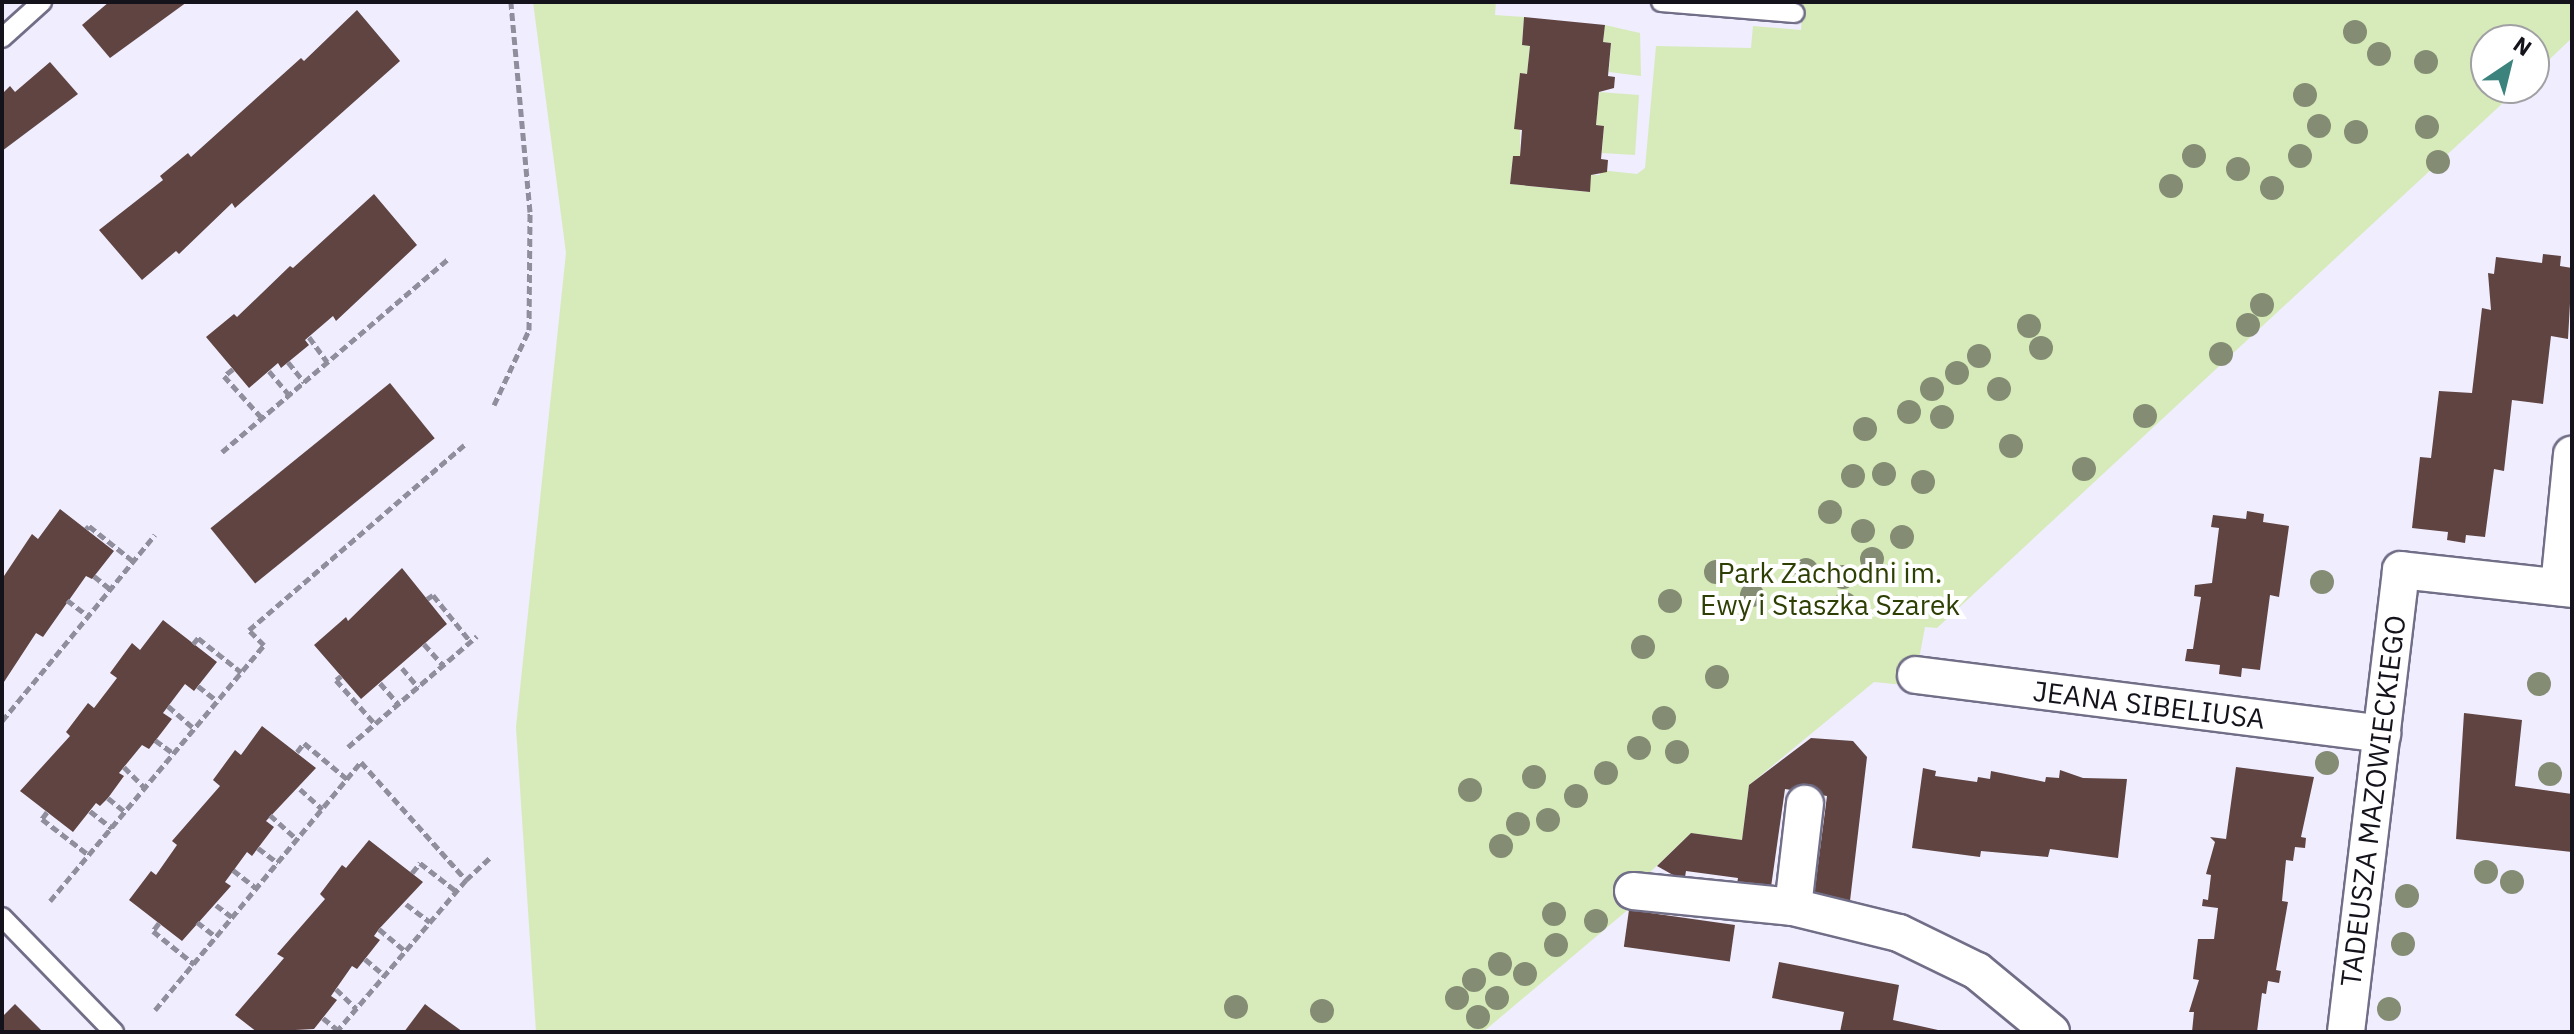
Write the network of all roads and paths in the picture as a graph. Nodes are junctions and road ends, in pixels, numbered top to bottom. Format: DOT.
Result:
graph roads {
  1 [pos="42,2"];
  2 [pos="511,2"];
  3 [pos="1671,2"];
  4 [pos="1795,13"];
  5 [pos="2,38"];
  6 [pos="449,258"];
  7 [pos="309,337"];
  8 [pos="288,362"];
  9 [pos="327,362"];
  10 [pos="233,369"];
  11 [pos="269,371"];
  12 [pos="304,382"];
  13 [pos="289,395"];
  14 [pos="494,405"];
  15 [pos="262,418"];
  16 [pos="464,445"];
  17 [pos="222,452"];
  18 [pos="2572,455"];
  19 [pos="86,529"];
  20 [pos="155,535"];
  21 [pos="133,561"];
  22 [pos="94,576"];
  23 [pos="2565,588"];
  24 [pos="110,589"];
  25 [pos="427,599"];
  26 [pos="67,600"];
  27 [pos="88,616"];
  28 [pos="477,636"];
  29 [pos="470,641"];
  30 [pos="193,644"];
  31 [pos="424,644"];
  32 [pos="443,665"];
  33 [pos="402,668"];
  34 [pos="241,672"];
  35 [pos="1916,675"];
  36 [pos="341,676"];
  37 [pos="380,683"];
  38 [pos="198,686"];
  39 [pos="418,687"];
  40 [pos="217,701"];
  41 [pos="398,704"];
  42 [pos="168,706"];
  43 [pos="2,721"];
  44 [pos="375,724"];
  45 [pos="194,729"];
  46 [pos="2382,734"];
  47 [pos="155,740"];
  48 [pos="348,747"];
  49 [pos="297,752"];
  50 [pos="174,754"];
  51 [pos="124,767"];
  52 [pos="347,779"];
  53 [pos="145,788"];
  54 [pos="300,789"];
  55 [pos="108,798"];
  56 [pos="1805,804"];
  57 [pos="322,809"];
  58 [pos="90,811"];
  59 [pos="47,812"];
  60 [pos="125,812"];
  61 [pos="270,815"];
  62 [pos="112,828"];
  63 [pos="297,839"];
  64 [pos="258,848"];
  65 [pos="89,855"];
  66 [pos="492,856"];
  67 [pos="278,863"];
  68 [pos="233,870"];
  69 [pos="412,873"];
  70 [pos="466,880"];
  71 [pos="256,888"];
  72 [pos="456,891"];
  73 [pos="1633,891"];
  74 [pos="50,901"];
  75 [pos="406,904"];
  76 [pos="216,905"];
  77 [pos="1793,907"];
  78 [pos="2,917"];
  79 [pos="232,917"];
  80 [pos="197,922"];
  81 [pos="430,922"];
  82 [pos="159,923"];
  83 [pos="379,929"];
  84 [pos="216,937"];
  85 [pos="405,951"];
  86 [pos="365,959"];
  87 [pos="194,964"];
  88 [pos="384,975"];
  89 [pos="336,989"];
  90 [pos="356,1008"];
  91 [pos="155,1010"];
  92 [pos="323,1018"];
  93 [pos="337,1031"];
  94 [pos="114,1032"];
  95 [pos="2051,1032"];
  96 [pos="2346,1032"];
  1 -- 5 [label="lane"];
  2 -- 14 [label="path"];
  3 -- 4 [label="lane"];
  6 -- 9 [label="path"];
  7 -- 9 [label="path"];
  8 -- 12 [label="path"];
  9 -- 12 [label="path"];
  10 -- 15 [label="path"];
  11 -- 13 [label="path"];
  12 -- 13 [label="path"];
  13 -- 15 [label="path"];
  15 -- 17 [label="path"];
  16 -- 34 [label="path"];
  18 -- 23 [label="street"];
  19 -- 21 [label="path"];
  20 -- 21 [label="path"];
  21 -- 24 [label="path"];
  22 -- 24 [label="path"];
  23 -- 46 [label="street, TADEUSZA MAZOWIECKIEGO"];
  24 -- 27 [label="path"];
  25 -- 29 [label="path"];
  26 -- 27 [label="path"];
  27 -- 43 [label="path"];
  28 -- 29 [label="path"];
  29 -- 32 [label="path"];
  30 -- 34 [label="path"];
  31 -- 32 [label="path"];
  32 -- 39 [label="path"];
  33 -- 39 [label="path"];
  34 -- 40 [label="path"];
  35 -- 46 [label="street, JEANA SIBELIUSA"];
  36 -- 44 [label="path"];
  37 -- 41 [label="path"];
  38 -- 40 [label="path"];
  39 -- 41 [label="path"];
  40 -- 45 [label="path"];
  41 -- 44 [label="path"];
  42 -- 45 [label="path"];
  44 -- 48 [label="path"];
  45 -- 50 [label="path"];
  46 -- 96 [label="street, TADEUSZA MAZOWIECKIEGO"];
  47 -- 50 [label="path"];
  49 -- 52 [label="path"];
  50 -- 53 [label="path"];
  51 -- 53 [label="path"];
  52 -- 57 [label="path"];
  52 -- 70 [label="path"];
  53 -- 60 [label="path"];
  54 -- 57 [label="path"];
  55 -- 60 [label="path"];
  56 -- 77 [label="street"];
  57 -- 63 [label="path"];
  58 -- 62 [label="path"];
  59 -- 65 [label="path"];
  60 -- 62 [label="path"];
  61 -- 63 [label="path"];
  62 -- 65 [label="path"];
  63 -- 67 [label="path"];
  64 -- 67 [label="path"];
  65 -- 74 [label="path"];
  66 -- 70 [label="path"];
  67 -- 71 [label="path"];
  68 -- 71 [label="path"];
  69 -- 72 [label="path"];
  70 -- 72 [label="path"];
  71 -- 79 [label="path"];
  72 -- 81 [label="path"];
  73 -- 77 [label="street"];
  75 -- 81 [label="path"];
  76 -- 79 [label="path"];
  77 -- 95 [label="street"];
  78 -- 94 [label="lane"];
  79 -- 84 [label="path"];
  80 -- 84 [label="path"];
  81 -- 85 [label="path"];
  82 -- 87 [label="path"];
  83 -- 85 [label="path"];
  84 -- 87 [label="path"];
  85 -- 88 [label="path"];
  86 -- 88 [label="path"];
  87 -- 91 [label="path"];
  88 -- 90 [label="path"];
  89 -- 90 [label="path"];
  90 -- 93 [label="path"];
  92 -- 93 [label="path"];
}
